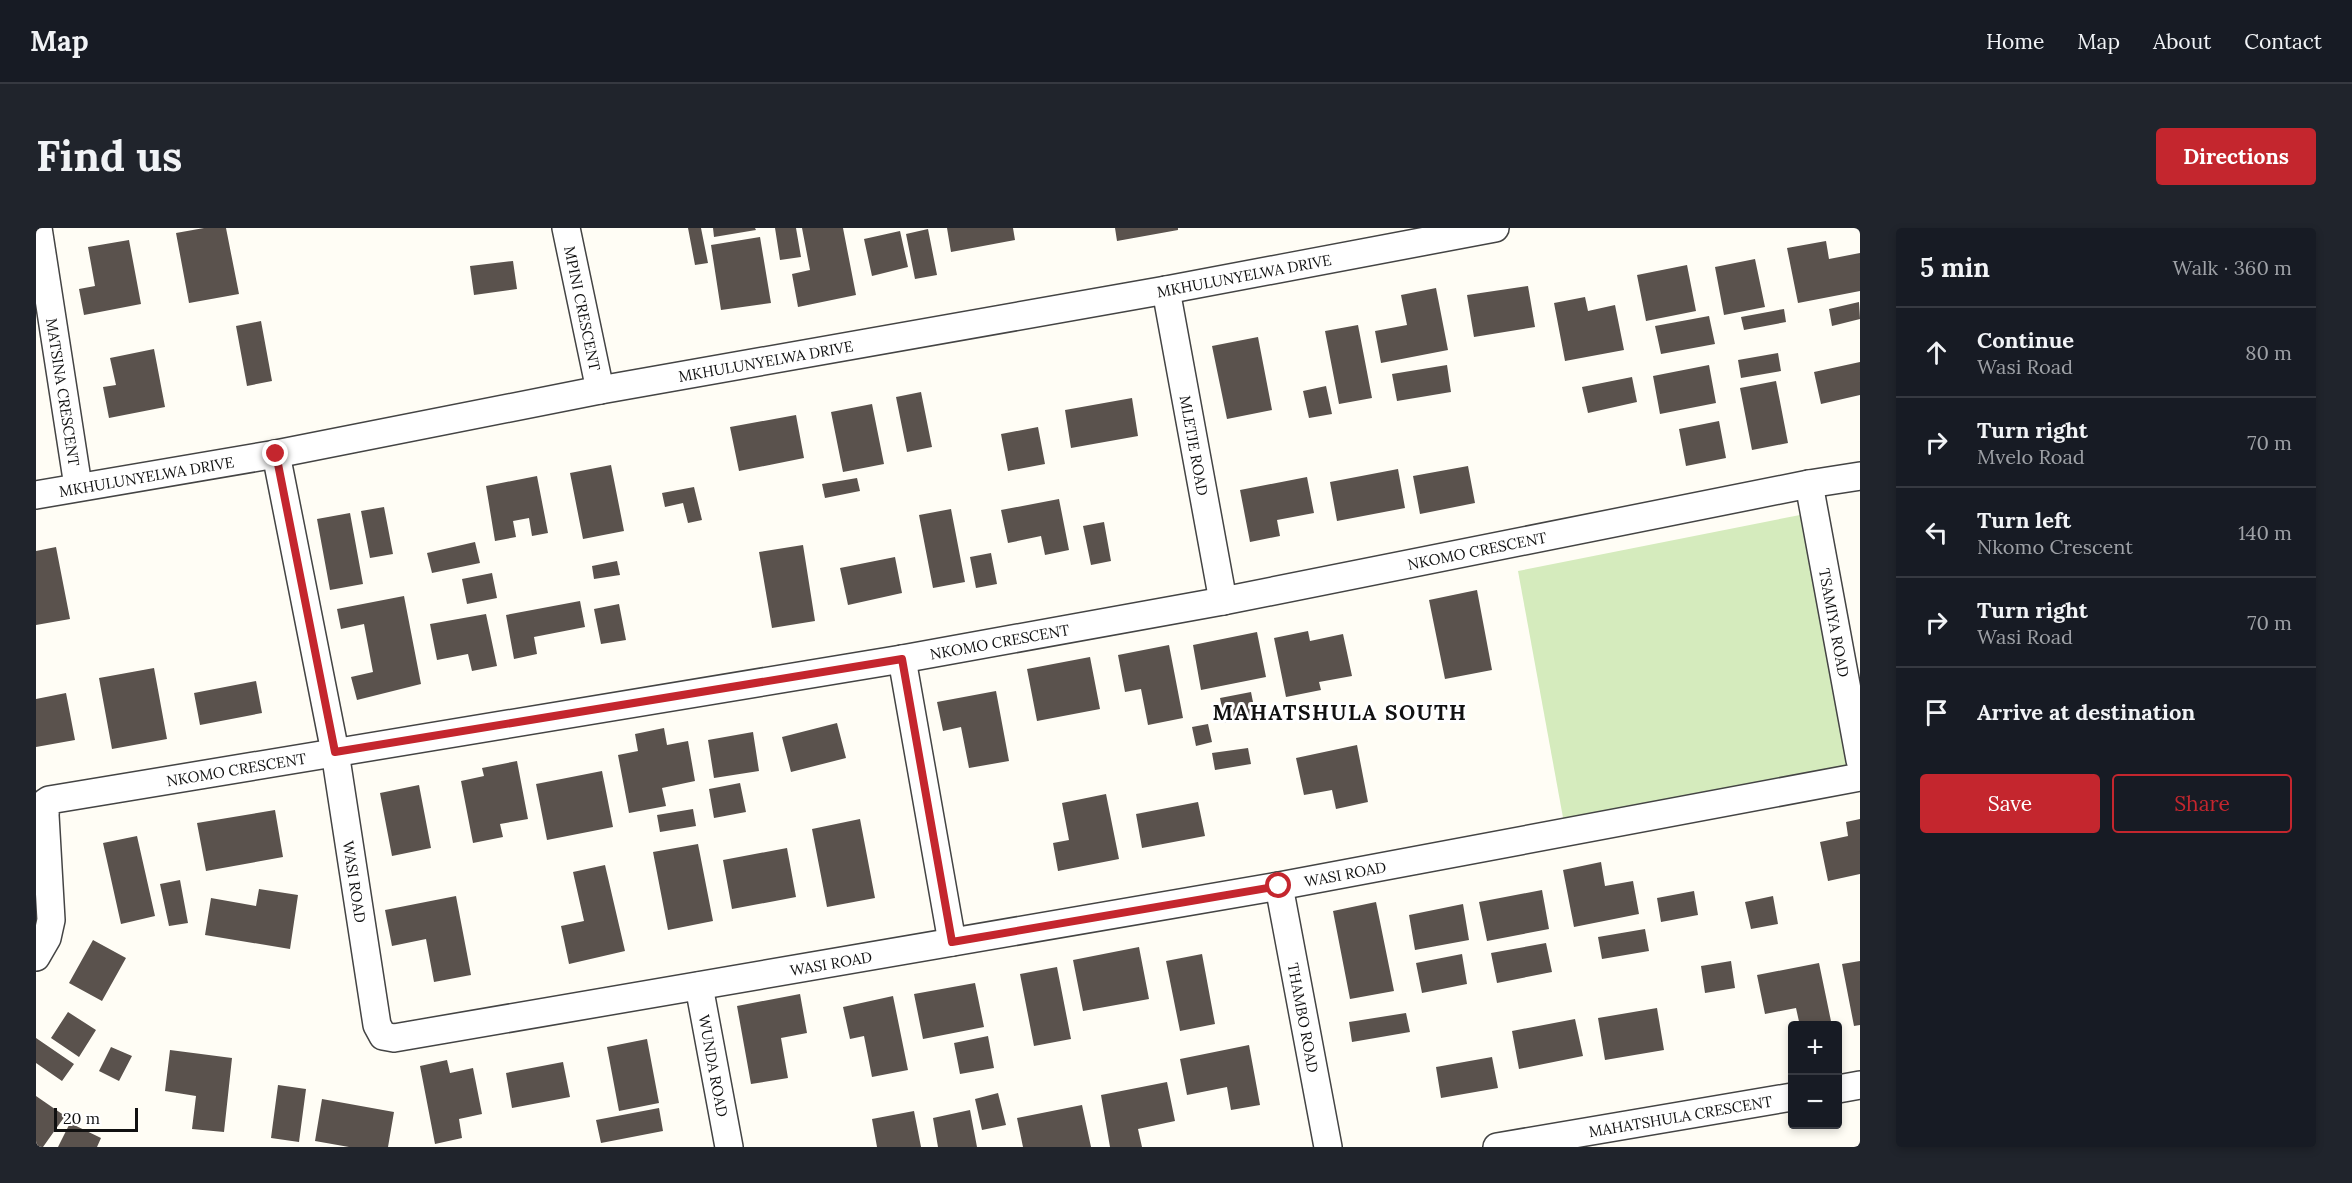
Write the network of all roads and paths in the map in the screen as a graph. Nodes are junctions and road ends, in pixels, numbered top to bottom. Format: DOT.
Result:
graph roads {
  1 [pos="38,228"];
  2 [pos="566,228"];
  3 [pos="1496,228"];
  4 [pos="1166,290"];
  5 [pos="600,390"];
  6 [pos="276,454"];
  7 [pos="1860,476"];
  8 [pos="1809,484"];
  9 [pos="78,486"];
  10 [pos="36,495"];
  11 [pos="1223,601"];
  12 [pos="902,659"];
  13 [pos="335,752"];
  14 [pos="1860,760"];
  15 [pos="1860,777"];
  16 [pos="1279,886"];
  17 [pos="952,942"];
  18 [pos="36,957"];
  19 [pos="699,986"];
  20 [pos="1860,1086"];
  21 [pos="1842,1088"];
  22 [pos="1788,1098"];
  23 [pos="729,1147"];
  24 [pos="1328,1147"];
  25 [pos="1497,1147"];
  1 -- 9 [label="street, MATSINA CRESCENT"];
  2 -- 5 [label="street, MPINI CRESCENT"];
  3 -- 4 [label="street, MKHULUNYELWA DRIVE"];
  4 -- 5 [label="street, MKHULUNYELWA DRIVE"];
  4 -- 11 [label="street, MLETJE ROAD"];
  5 -- 6 [label="street, MKHULUNYELWA DRIVE"];
  6 -- 9 [label="street, MKHULUNYELWA DRIVE"];
  6 -- 13 [label="street, WASI ROAD"];
  7 -- 8 [label="street, NKOMO CRESCENT"];
  8 -- 11 [label="street, NKOMO CRESCENT"];
  8 -- 14 [label="street, TSAMIYA ROAD"];
  9 -- 10 [label="street, MKHULUNYELWA DRIVE"];
  11 -- 12 [label="street, NKOMO CRESCENT"];
  12 -- 13 [label="street, NKOMO CRESCENT"];
  12 -- 17 [label="street"];
  13 -- 18 [label="street, NKOMO CRESCENT"];
  13 -- 19 [label="street, WASI ROAD"];
  15 -- 16 [label="street, WASI ROAD"];
  16 -- 17 [label="street, WASI ROAD"];
  16 -- 24 [label="street, THAMBO ROAD"];
  17 -- 19 [label="street, WASI ROAD"];
  19 -- 23 [label="street, WUNDA ROAD"];
  20 -- 21 [label="street"];
  22 -- 25 [label="street, MAHATSHULA CRESCENT"];
}
